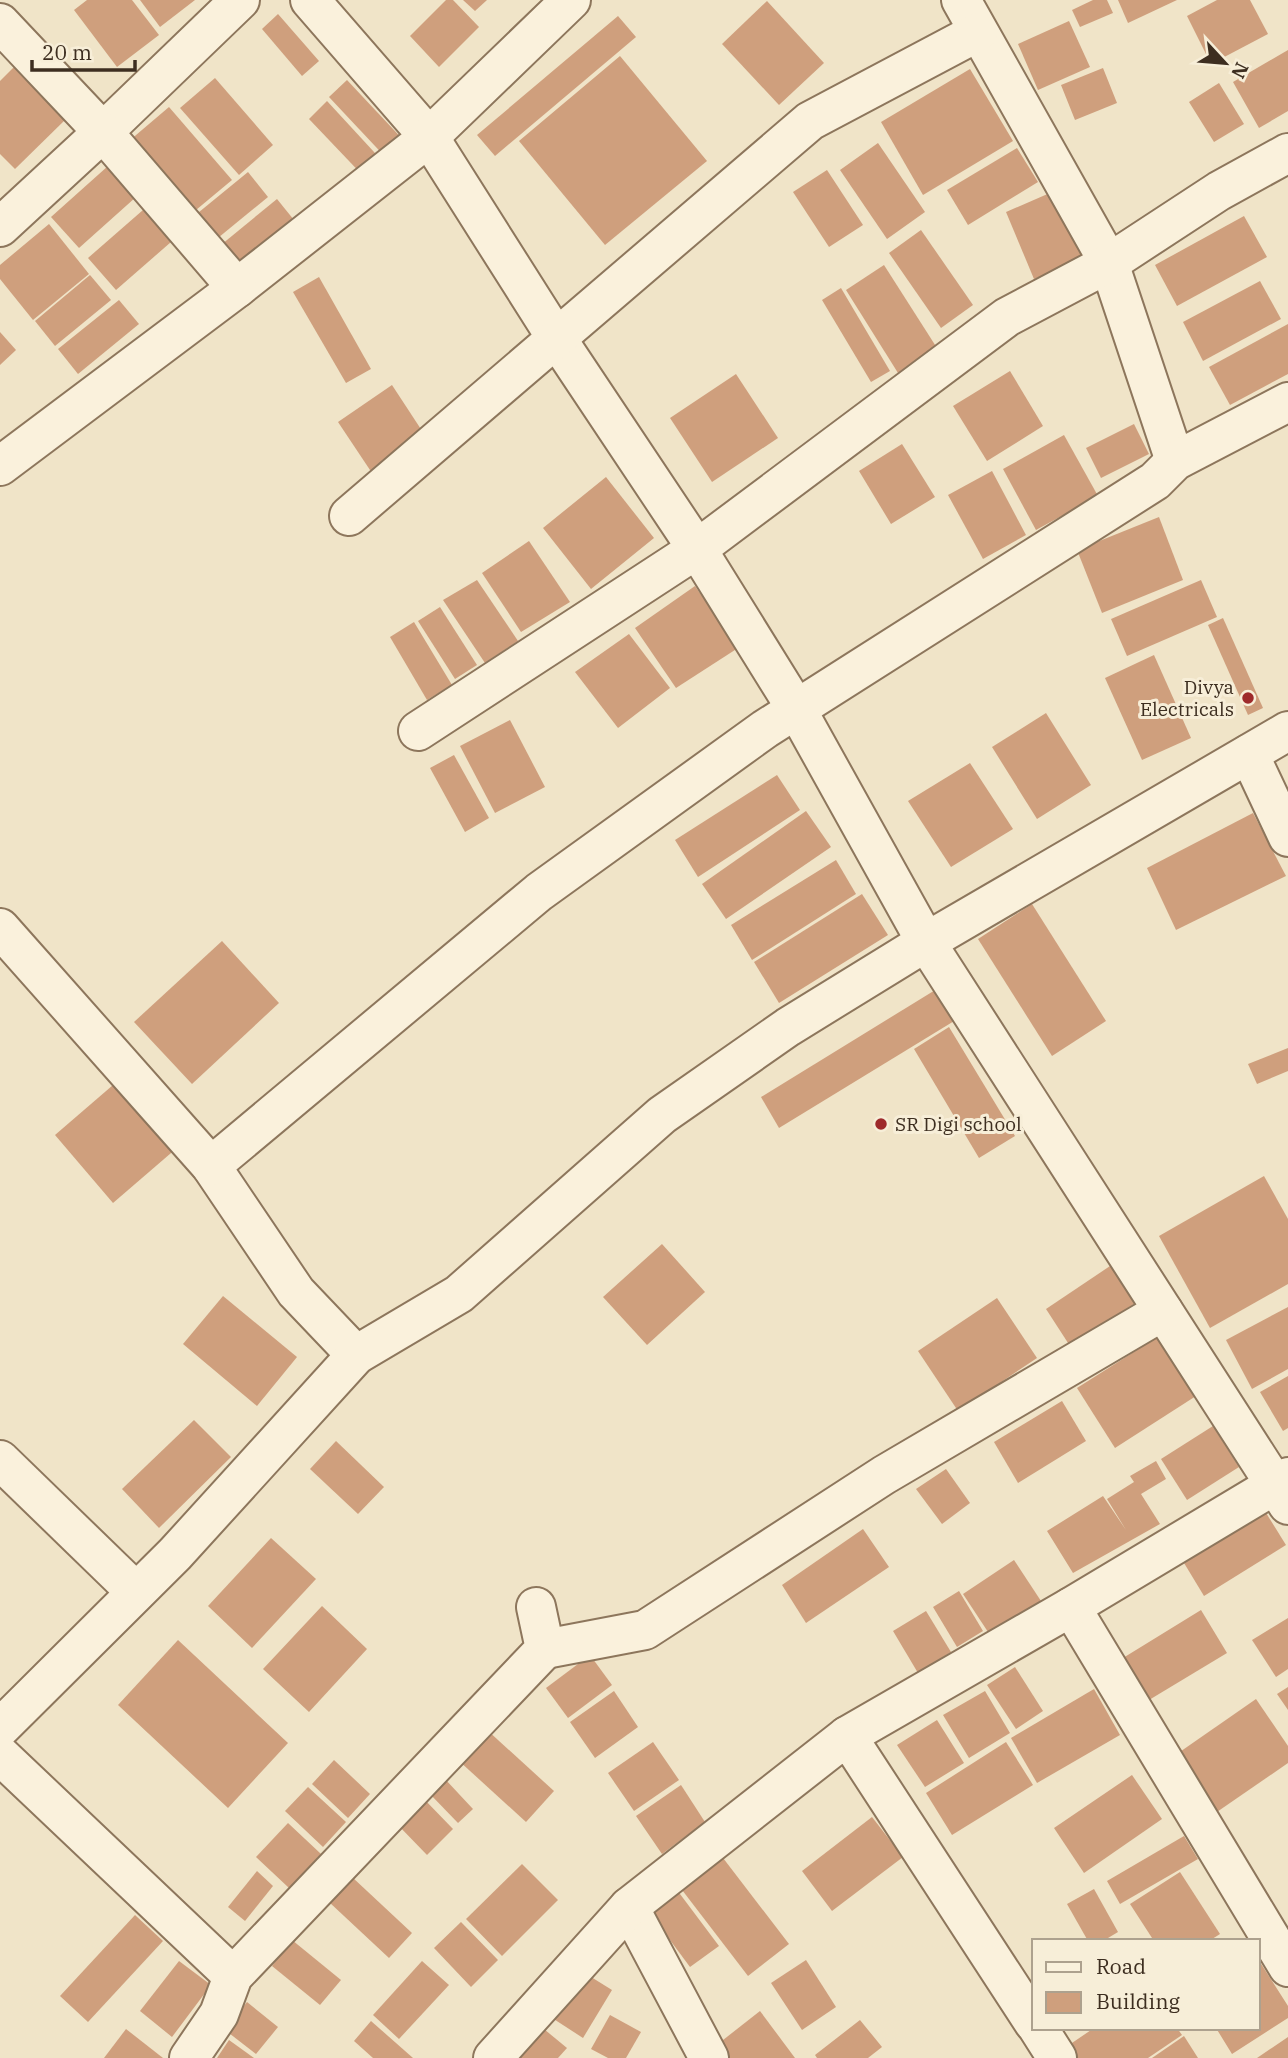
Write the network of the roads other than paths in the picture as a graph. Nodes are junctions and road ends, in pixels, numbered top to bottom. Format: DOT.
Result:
graph roads {
  1 [pos="240,0"];
  2 [pos="310,0"];
  3 [pos="571,0"];
  4 [pos="970,16"];
  5 [pos="0,23"];
  6 [pos="103,132"];
  7 [pos="429,137"];
  8 [pos="1288,153"];
  9 [pos="0,227"];
  10 [pos="1109,263"];
  11 [pos="237,288"];
  12 [pos="557,339"];
  13 [pos="1288,402"];
  14 [pos="1175,461"];
  15 [pos="0,466"];
  16 [pos="349,516"];
  17 [pos="698,549"];
  18 [pos="797,709"];
  19 [pos="418,731"];
  20 [pos="1288,731"];
  21 [pos="1249,754"];
  22 [pos="1288,837"];
  23 [pos="0,928"];
  24 [pos="926,942"];
  25 [pos="211,1166"];
  26 [pos="1163,1311"];
  27 [pos="356,1355"];
  28 [pos="0,1460"];
  29 [pos="1283,1488"];
  30 [pos="136,1591"];
  31 [pos="536,1607"];
  32 [pos="1071,1607"];
  33 [pos="545,1649"];
  34 [pos="0,1728"];
  35 [pos="847,1736"];
  36 [pos="0,1755"];
  37 [pos="629,1907"];
  38 [pos="1288,1967"];
  39 [pos="233,1976"];
  40 [pos="1032,2020"];
  41 [pos="1039,2030"];
  42 [pos="189,2058"];
  43 [pos="493,2058"];
  44 [pos="709,2058"];
  45 [pos="1057,2058"];
  1 -- 6 [label="street"];
  2 -- 7 [label="street"];
  3 -- 7 [label="street"];
  4 -- 10 [label="street"];
  4 -- 12 [label="street"];
  5 -- 6 [label="street"];
  6 -- 9 [label="street"];
  6 -- 11 [label="street"];
  7 -- 11 [label="street"];
  7 -- 12 [label="street"];
  8 -- 10 [label="street"];
  10 -- 14 [label="street"];
  10 -- 17 [label="street"];
  11 -- 15 [label="street"];
  12 -- 16 [label="street"];
  12 -- 17 [label="street"];
  13 -- 14 [label="street"];
  14 -- 18 [label="street"];
  17 -- 18 [label="street"];
  17 -- 19 [label="street"];
  18 -- 24 [label="street"];
  18 -- 25 [label="street"];
  20 -- 21 [label="street"];
  21 -- 22 [label="street"];
  21 -- 24 [label="street"];
  23 -- 25 [label="street"];
  24 -- 26 [label="street"];
  24 -- 27 [label="street"];
  25 -- 27 [label="street"];
  26 -- 29 [label="street"];
  26 -- 33 [label="street"];
  27 -- 30 [label="street"];
  28 -- 30 [label="street"];
  29 -- 32 [label="street"];
  30 -- 34 [label="street"];
  31 -- 33 [label="street"];
  32 -- 35 [label="street"];
  32 -- 38 [label="street"];
  33 -- 39 [label="street"];
  35 -- 37 [label="street"];
  35 -- 40 [label="street"];
  36 -- 39 [label="street"];
  37 -- 43 [label="street"];
  37 -- 44 [label="street"];
  39 -- 42 [label="street"];
  41 -- 45 [label="street"];
}
